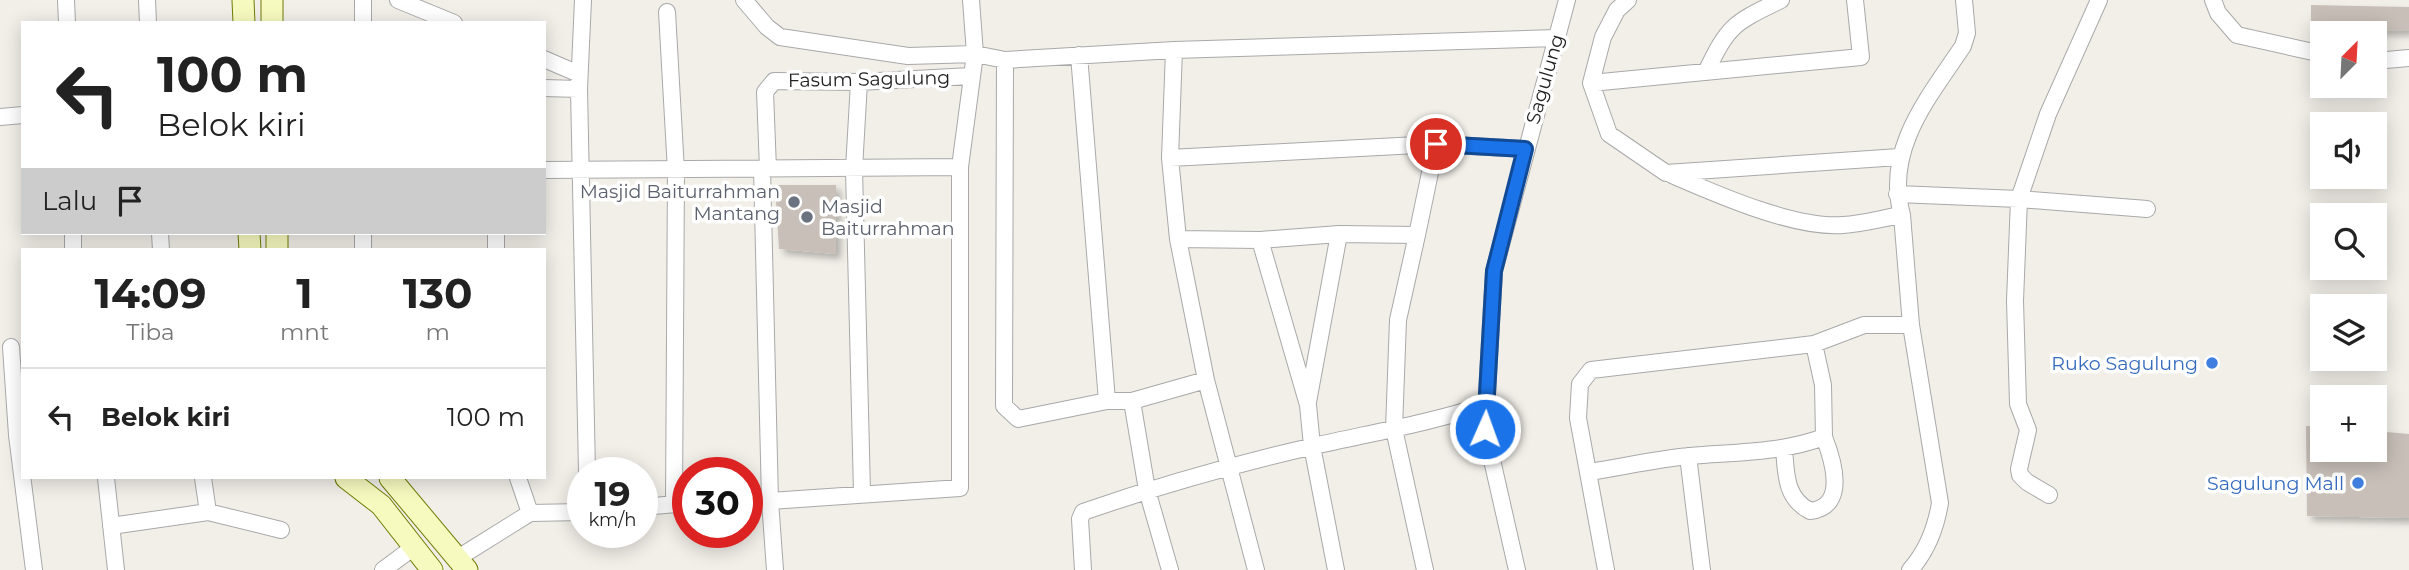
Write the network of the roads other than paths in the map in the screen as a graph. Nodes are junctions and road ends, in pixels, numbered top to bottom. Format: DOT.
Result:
graph roads {
  1 [pos="66,0"];
  2 [pos="146,0"];
  3 [pos="243,0"];
  4 [pos="272,0"];
  5 [pos="363,0"];
  6 [pos="398,0"];
  7 [pos="583,0"];
  8 [pos="744,0"];
  9 [pos="971,0"];
  10 [pos="1567,0"];
  11 [pos="1628,0"];
  12 [pos="1781,0"];
  13 [pos="1855,0"];
  14 [pos="1964,0"];
  15 [pos="2099,0"];
  16 [pos="2213,0"];
  17 [pos="667,12"];
  18 [pos="67,21"];
  19 [pos="148,21"];
  20 [pos="244,21"];
  21 [pos="272,21"];
  22 [pos="363,21"];
  23 [pos="449,21"];
  24 [pos="1556,38"];
  25 [pos="1174,50"];
  26 [pos="2310,51"];
  27 [pos="975,54"];
  28 [pos="1079,55"];
  29 [pos="2409,58"];
  30 [pos="546,60"];
  31 [pos="1005,60"];
  32 [pos="2387,60"];
  33 [pos="1706,72"];
  34 [pos="971,76"];
  35 [pos="579,81"];
  36 [pos="859,82"];
  37 [pos="1591,83"];
  38 [pos="546,88"];
  39 [pos="21,115"];
  40 [pos="0,117"];
  41 [pos="1436,144"];
  42 [pos="1525,149"];
  43 [pos="1899,157"];
  44 [pos="1170,158"];
  45 [pos="961,167"];
  46 [pos="765,168"];
  47 [pos="582,169"];
  48 [pos="854,169"];
  49 [pos="546,170"];
  50 [pos="676,171"];
  51 [pos="1666,173"];
  52 [pos="1898,194"];
  53 [pos="2019,199"];
  54 [pos="2147,209"];
  55 [pos="1902,215"];
  56 [pos="1339,234"];
  57 [pos="1417,235"];
  58 [pos="1178,239"];
  59 [pos="1260,240"];
  60 [pos="1911,325"];
  61 [pos="1814,344"];
  62 [pos="11,346"];
  63 [pos="1206,380"];
  64 [pos="1107,401"];
  65 [pos="1132,401"];
  66 [pos="1308,405"];
  67 [pos="1485,405"];
  68 [pos="1394,429"];
  69 [pos="20,435"];
  70 [pos="1824,437"];
  71 [pos="1312,446"];
  72 [pos="1784,447"];
  73 [pos="1688,456"];
  74 [pos="587,457"];
  75 [pos="680,457"];
  76 [pos="1231,469"];
  77 [pos="1589,472"];
  78 [pos="25,479"];
  79 [pos="106,479"];
  80 [pos="203,479"];
  81 [pos="347,479"];
  82 [pos="391,479"];
  83 [pos="517,479"];
  84 [pos="1147,490"];
  85 [pos="862,492"];
  86 [pos="2049,495"];
  87 [pos="763,500"];
  88 [pos="770,501"];
  89 [pos="208,512"];
  90 [pos="567,512"];
  91 [pos="530,513"];
  92 [pos="111,526"];
  93 [pos="281,530"];
  94 [pos="414,547"];
  95 [pos="462,564"];
  96 [pos="34,570"];
  97 [pos="116,570"];
  98 [pos="383,570"];
  99 [pos="432,570"];
  100 [pos="775,570"];
  101 [pos="1083,570"];
  102 [pos="1170,570"];
  103 [pos="1256,570"];
  104 [pos="1336,570"];
  105 [pos="1425,570"];
  106 [pos="1517,570"];
  107 [pos="1606,570"];
  108 [pos="1702,570"];
  109 [pos="1910,570"];
  1 -- 18 [label="street"];
  2 -- 19 [label="street"];
  3 -- 20 [label="street"];
  4 -- 21 [label="street"];
  5 -- 22 [label="street"];
  6 -- 23 [label="street"];
  7 -- 35 [label="street"];
  8 -- 27 [label="street"];
  9 -- 27 [label="street"];
  10 -- 24 [label="street, Sagulung"];
  11 -- 37 [label="street"];
  12 -- 33 [label="street"];
  13 -- 33 [label="street"];
  14 -- 43 [label="street"];
  15 -- 53 [label="street"];
  16 -- 26 [label="street"];
  17 -- 50 [label="street"];
  24 -- 25 [label="street"];
  24 -- 42 [label="street, Sagulung"];
  25 -- 28 [label="street"];
  25 -- 44 [label="street"];
  27 -- 31 [label="street"];
  27 -- 34 [label="street"];
  28 -- 31 [label="street"];
  28 -- 64 [label="street"];
  29 -- 32 [label="street"];
  30 -- 35 [label="street"];
  31 -- 64 [label="street"];
  33 -- 37 [label="street"];
  34 -- 36 [label="street, Fasum Sagulung"];
  34 -- 45 [label="street"];
  35 -- 38 [label="street"];
  35 -- 47 [label="street"];
  36 -- 46 [label="street, Fasum Sagulung"];
  36 -- 48 [label="street"];
  37 -- 51 [label="street"];
  39 -- 40 [label="street"];
  41 -- 42 [label="street"];
  41 -- 44 [label="street"];
  41 -- 57 [label="street"];
  42 -- 67 [label="street, Sagulung"];
  43 -- 51 [label="street"];
  43 -- 52 [label="street"];
  44 -- 58 [label="street"];
  45 -- 48 [label="street"];
  45 -- 85 [label="street"];
  46 -- 48 [label="street"];
  46 -- 50 [label="street"];
  46 -- 88 [label="street"];
  47 -- 49 [label="street"];
  47 -- 50 [label="street"];
  47 -- 74 [label="street"];
  48 -- 85 [label="street"];
  50 -- 75 [label="street"];
  51 -- 55 [label="street"];
  52 -- 53 [label="street"];
  52 -- 55 [label="street"];
  53 -- 54 [label="street"];
  53 -- 86 [label="street"];
  55 -- 60 [label="street"];
  56 -- 57 [label="street"];
  56 -- 59 [label="street"];
  56 -- 66 [label="street"];
  57 -- 68 [label="street"];
  58 -- 59 [label="street"];
  58 -- 63 [label="street"];
  59 -- 66 [label="street"];
  60 -- 61 [label="street"];
  60 -- 109 [label="street"];
  61 -- 70 [label="street"];
  61 -- 77 [label="street"];
  62 -- 69 [label="street"];
  63 -- 65 [label="street"];
  63 -- 76 [label="street"];
  64 -- 65 [label="street"];
  65 -- 84 [label="street"];
  66 -- 71 [label="street"];
  67 -- 68 [label="street"];
  67 -- 106 [label="street, Sagulung"];
  68 -- 71 [label="street"];
  68 -- 105 [label="street"];
  70 -- 72 [label="street"];
  70 -- 72 [label="street"];
  71 -- 76 [label="street"];
  71 -- 104 [label="street"];
  72 -- 73 [label="street"];
  73 -- 77 [label="street"];
  73 -- 108 [label="street"];
  76 -- 84 [label="street"];
  76 -- 103 [label="street"];
  77 -- 107 [label="street"];
  78 -- 96 [label="street"];
  79 -- 92 [label="street"];
  80 -- 89 [label="street"];
  81 -- 94 [label="street"];
  82 -- 95 [label="street"];
  83 -- 91 [label="street"];
  84 -- 101 [label="street"];
  84 -- 102 [label="street"];
  85 -- 88 [label="street"];
  87 -- 88 [label="street"];
  88 -- 100 [label="street"];
  89 -- 92 [label="street"];
  89 -- 93 [label="street"];
  90 -- 91 [label="street"];
  91 -- 95 [label="street"];
  92 -- 97 [label="street"];
  94 -- 98 [label="street"];
  94 -- 99 [label="street"];
}
